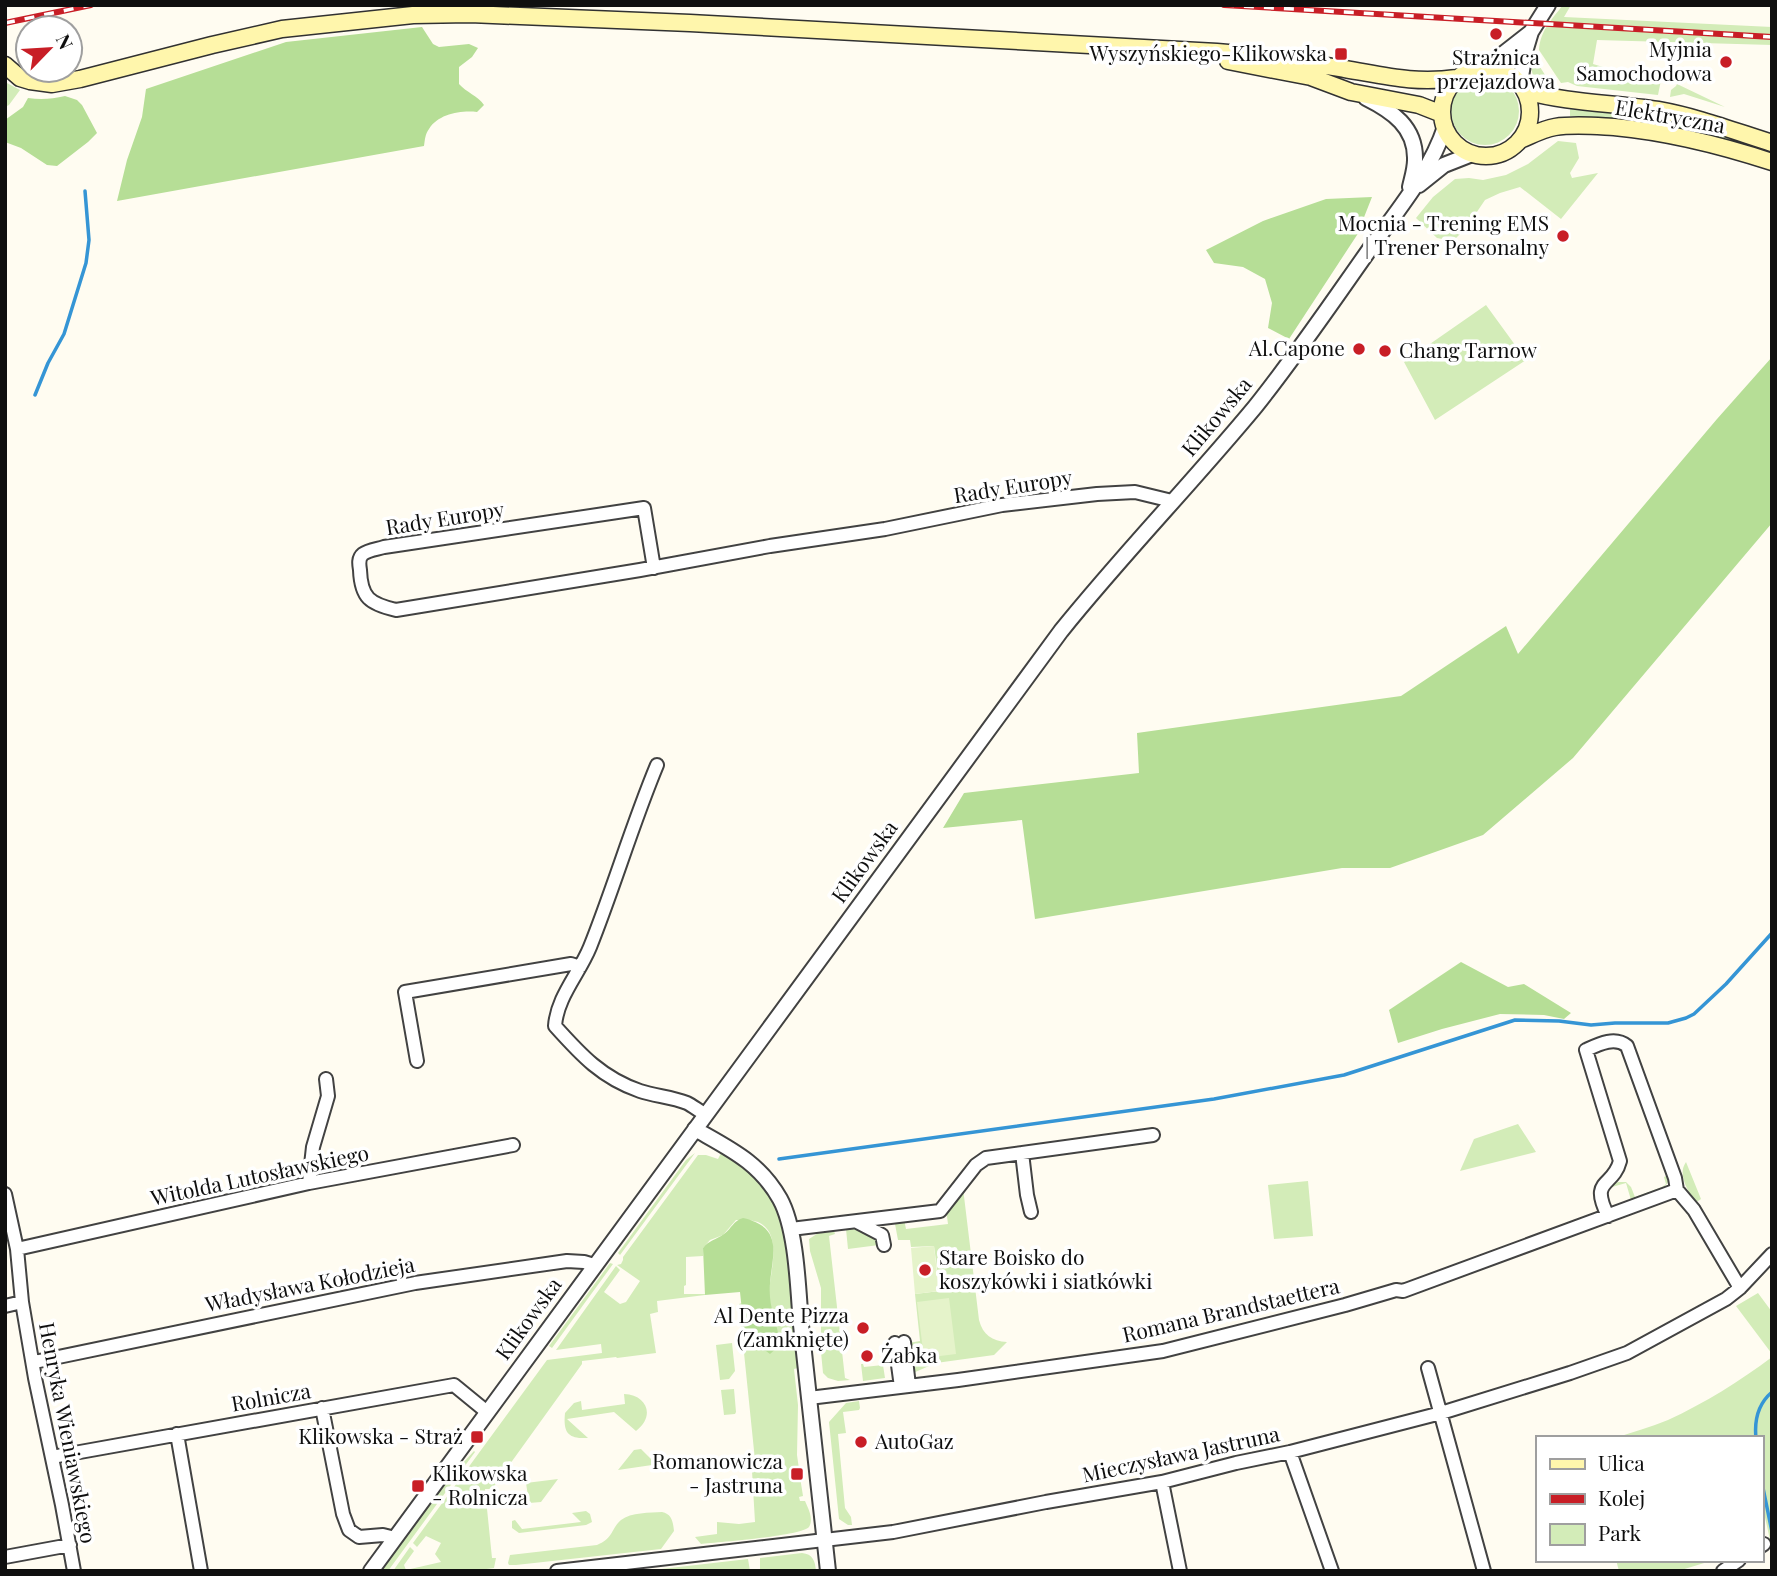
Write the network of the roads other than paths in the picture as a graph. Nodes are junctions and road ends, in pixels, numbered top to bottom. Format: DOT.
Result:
graph roads {
  1 [pos="1548,5"];
  2 [pos="1531,32"];
  3 [pos="1182,50"];
  4 [pos="5,65"];
  5 [pos="1481,68"];
  6 [pos="1457,78"];
  7 [pos="1523,87"];
  8 [pos="1351,92"];
  9 [pos="1444,120"];
  10 [pos="1520,140"];
  11 [pos="1772,142"];
  12 [pos="1472,154"];
  13 [pos="1772,162"];
  14 [pos="1410,192"];
  15 [pos="1172,501"];
  16 [pos="654,568"];
  17 [pos="657,765"];
  18 [pos="580,967"];
  19 [pos="417,1061"];
  20 [pos="326,1079"];
  21 [pos="705,1114"];
  22 [pos="695,1129"];
  23 [pos="1153,1135"];
  24 [pos="513,1145"];
  25 [pos="1023,1153"];
  26 [pos="309,1183"];
  27 [pos="1677,1190"];
  28 [pos="5,1194"];
  29 [pos="1031,1212"];
  30 [pos="1608,1216"];
  31 [pos="884,1218"];
  32 [pos="856,1222"];
  33 [pos="790,1229"];
  34 [pos="17,1249"];
  35 [pos="1772,1254"];
  36 [pos="594,1265"];
  37 [pos="1740,1288"];
  38 [pos="22,1302"];
  39 [pos="5,1306"];
  40 [pos="900,1343"];
  41 [pos="34,1362"];
  42 [pos="1428,1368"];
  43 [pos="905,1386"];
  44 [pos="809,1398"];
  45 [pos="323,1408"];
  46 [pos="486,1412"];
  47 [pos="1441,1413"];
  48 [pos="177,1434"];
  49 [pos="1290,1452"];
  50 [pos="52,1457"];
  51 [pos="1162,1482"];
  52 [pos="395,1538"];
  53 [pos="825,1539"];
  54 [pos="70,1545"];
  55 [pos="5,1557"];
  56 [pos="74,1571"];
  57 [pos="201,1571"];
  58 [pos="371,1571"];
  59 [pos="557,1571"];
  60 [pos="828,1571"];
  61 [pos="1180,1571"];
  62 [pos="1332,1571"];
  63 [pos="1484,1571"];
  1 -- 2 [label="street"];
  2 -- 5 [label="street"];
  2 -- 7 [label="street"];
  3 -- 4 [label="main road"];
  3 -- 6 [label="main road"];
  3 -- 8 [label="main road"];
  5 -- 6 [label="main road"];
  5 -- 7 [label="main road"];
  6 -- 9 [label="main road"];
  7 -- 10 [label="main road"];
  7 -- 11 [label="main road, Elektryczna"];
  8 -- 9 [label="main road"];
  8 -- 14 [label="street"];
  9 -- 12 [label="main road"];
  9 -- 14 [label="street, Klikowska"];
  10 -- 12 [label="main road"];
  10 -- 13 [label="main road, Elektryczna"];
  12 -- 14 [label="street, Klikowska"];
  14 -- 15 [label="street, Klikowska"];
  15 -- 16 [label="street, Rady Europy"];
  15 -- 21 [label="street, Klikowska"];
  16 -- 16 [label="street, Rady Europy"];
  17 -- 18 [label="street"];
  18 -- 19 [label="street"];
  18 -- 21 [label="street"];
  20 -- 26 [label="street"];
  21 -- 22 [label="street, Klikowska"];
  22 -- 33 [label="street"];
  22 -- 36 [label="street, Klikowska"];
  23 -- 25 [label="street"];
  24 -- 26 [label="street, Witolda Lutosławskiego"];
  25 -- 29 [label="street"];
  25 -- 31 [label="street"];
  26 -- 34 [label="street, Witolda Lutosławskiego"];
  27 -- 30 [label="street, Romana Brandstaettera"];
  27 -- 30 [label="street"];
  27 -- 37 [label="street"];
  28 -- 34 [label="street, Henryka Wieniawskiego"];
  30 -- 43 [label="street, Romana Brandstaettera"];
  31 -- 32 [label="street"];
  31 -- 32 [label="street"];
  32 -- 33 [label="street"];
  33 -- 44 [label="street"];
  34 -- 38 [label="street, Henryka Wieniawskiego"];
  35 -- 37 [label="street, Mieczysława Jastruna"];
  36 -- 41 [label="street, Władysława Kołodzieja"];
  36 -- 46 [label="street, Klikowska"];
  37 -- 47 [label="street, Mieczysława Jastruna"];
  38 -- 39 [label="street, Henryka Wieniawskiego"];
  38 -- 41 [label="street, Henryka Wieniawskiego"];
  40 -- 43 [label="street"];
  41 -- 50 [label="street, Henryka Wieniawskiego"];
  42 -- 47 [label="street"];
  43 -- 44 [label="street, Romana Brandstaettera"];
  44 -- 53 [label="street"];
  45 -- 46 [label="street, Rolnicza"];
  45 -- 48 [label="street, Rolnicza"];
  45 -- 52 [label="street"];
  46 -- 52 [label="street, Klikowska"];
  47 -- 49 [label="street, Mieczysława Jastruna"];
  47 -- 63 [label="street"];
  48 -- 50 [label="street, Rolnicza"];
  48 -- 57 [label="street"];
  49 -- 51 [label="street, Mieczysława Jastruna"];
  49 -- 62 [label="street"];
  50 -- 54 [label="street, Henryka Wieniawskiego"];
  51 -- 53 [label="street, Mieczysława Jastruna"];
  51 -- 61 [label="street"];
  52 -- 58 [label="street, Klikowska"];
  53 -- 59 [label="street, Mieczysława Jastruna"];
  53 -- 60 [label="street"];
  54 -- 55 [label="street"];
  54 -- 56 [label="street, Henryka Wieniawskiego"];
}
